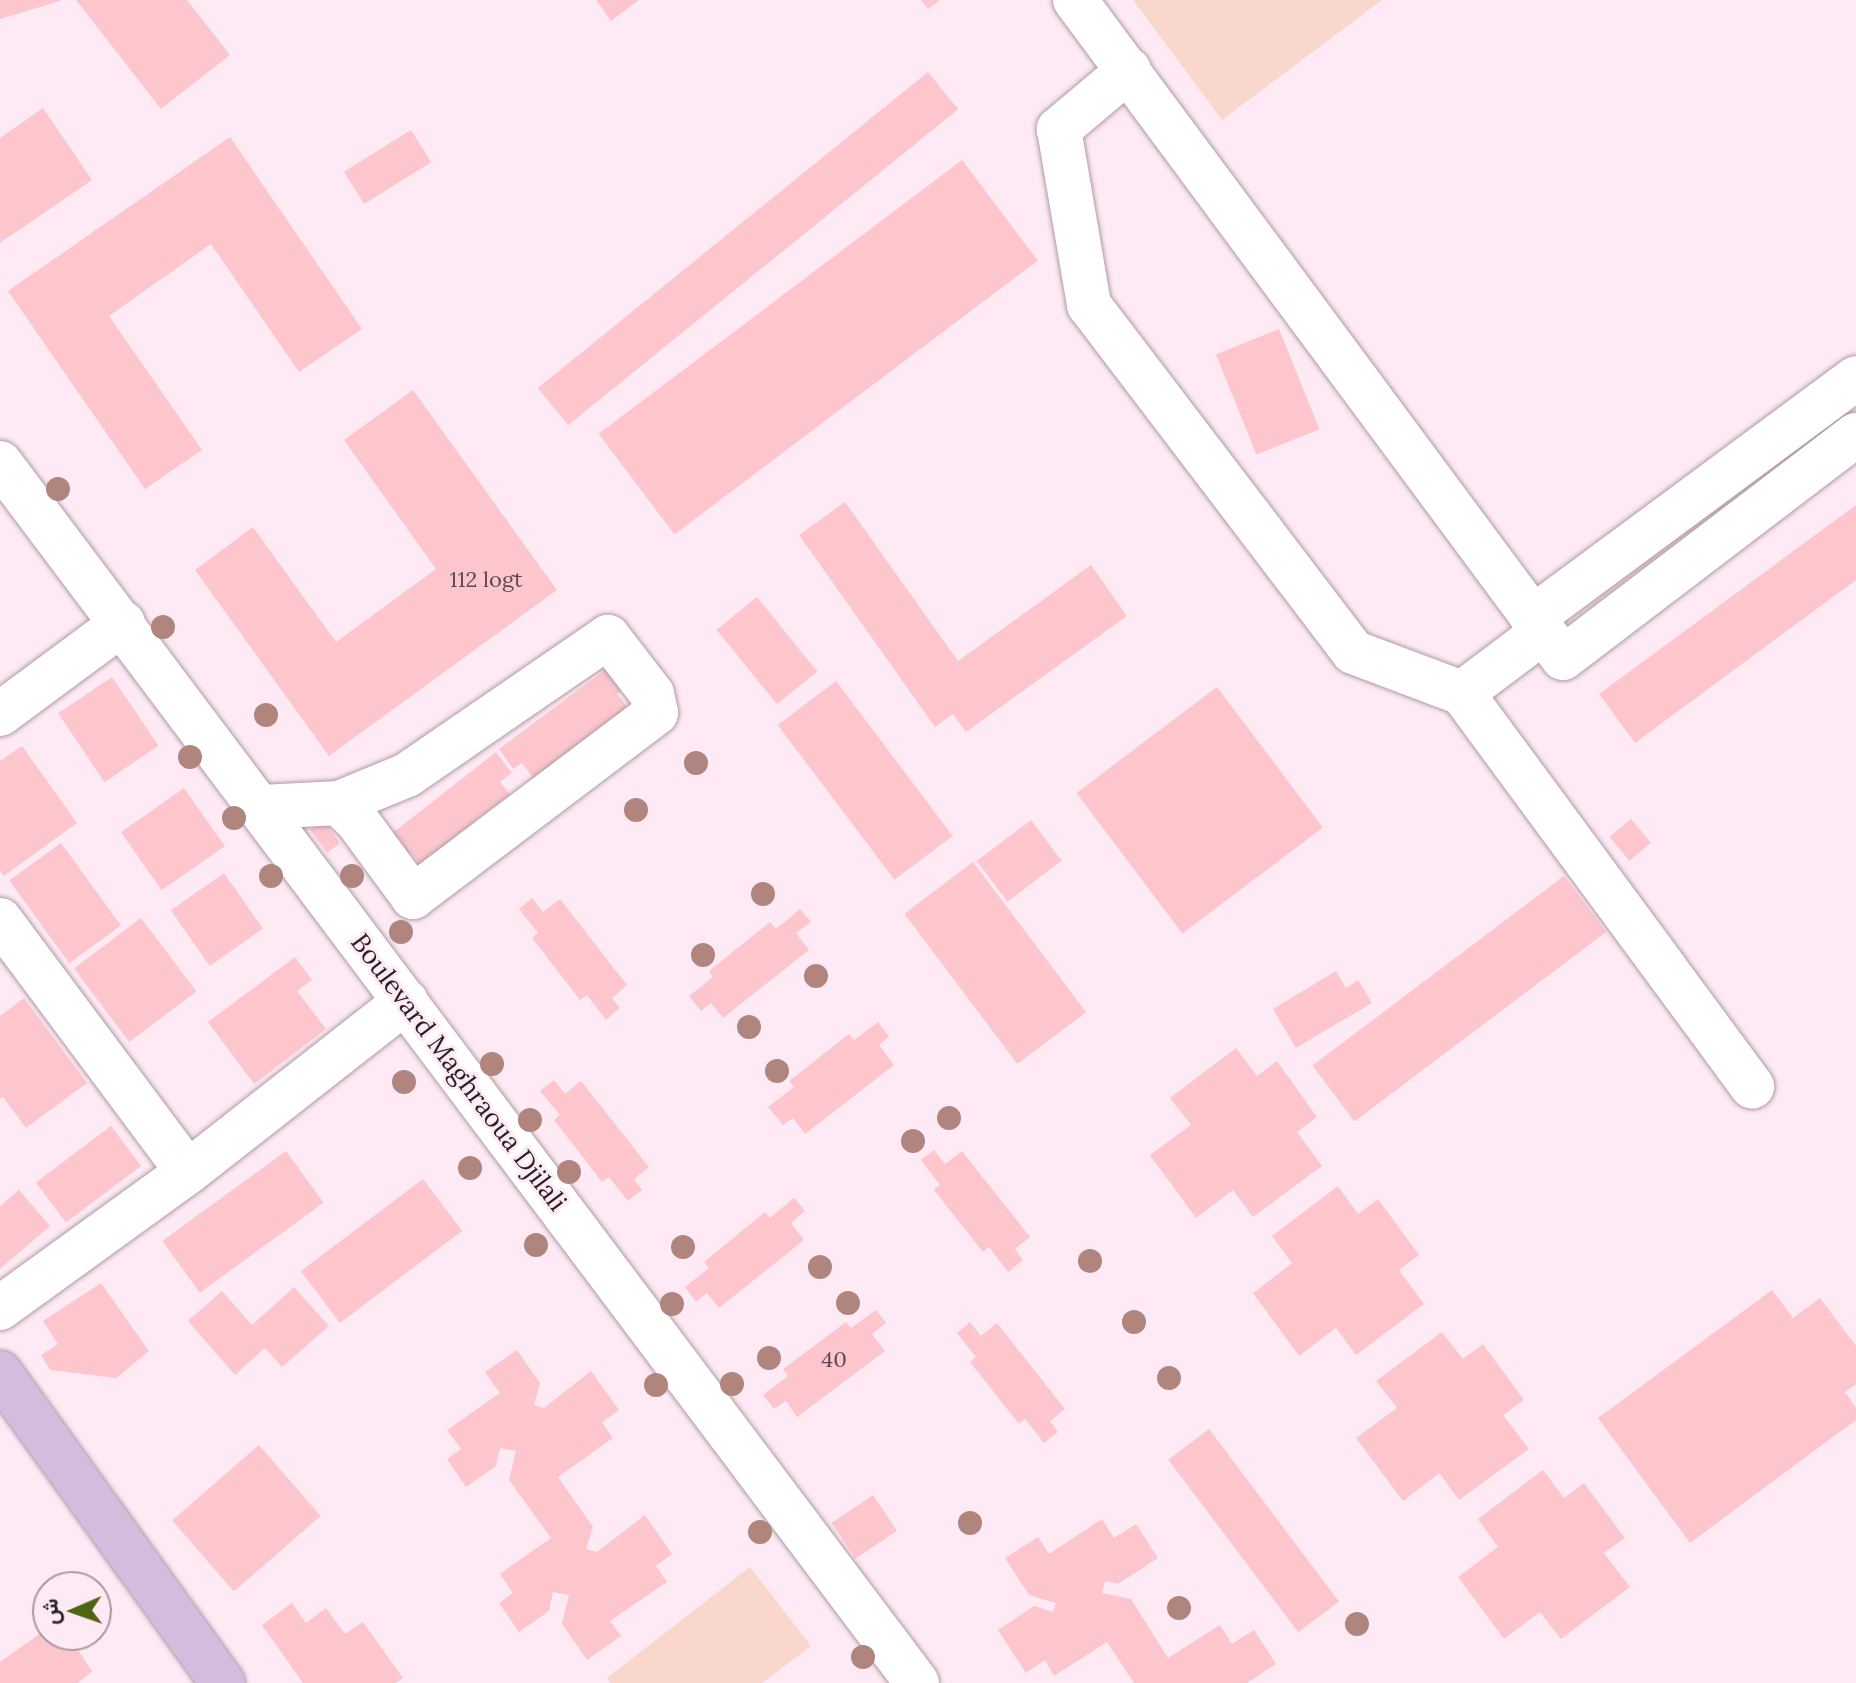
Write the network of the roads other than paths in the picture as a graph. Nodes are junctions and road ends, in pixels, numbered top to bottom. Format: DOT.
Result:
graph roads {
  1 [pos="1075,0"];
  2 [pos="1129,70"];
  3 [pos="1856,378"];
  4 [pos="1856,435"];
  5 [pos="0,463"];
  6 [pos="123,623"];
  7 [pos="1546,636"];
  8 [pos="1462,693"];
  9 [pos="0,714"];
  10 [pos="339,803"];
  11 [pos="261,807"];
  12 [pos="0,920"];
  13 [pos="406,1001"];
  14 [pos="1752,1087"];
  15 [pos="188,1172"];
  16 [pos="0,1308"];
  17 [pos="0,1373"];
  18 [pos="223,1683"];
  19 [pos="917,1683"];
  1 -- 2 [label="street"];
  2 -- 7 [label="street"];
  2 -- 8 [label="street"];
  3 -- 7 [label="street"];
  4 -- 7 [label="street"];
  5 -- 6 [label="street, Boulevard Maghraoua Djilali"];
  6 -- 9 [label="street"];
  6 -- 11 [label="street, Boulevard Maghraoua Djilali"];
  7 -- 8 [label="street"];
  8 -- 14 [label="street"];
  10 -- 10 [label="street"];
  10 -- 11 [label="street"];
  11 -- 13 [label="street, Boulevard Maghraoua Djilali"];
  12 -- 15 [label="street"];
  13 -- 15 [label="street"];
  13 -- 19 [label="street, Boulevard Maghraoua Djilali"];
  15 -- 16 [label="street"];
  17 -- 18 [label="main road"];
}
